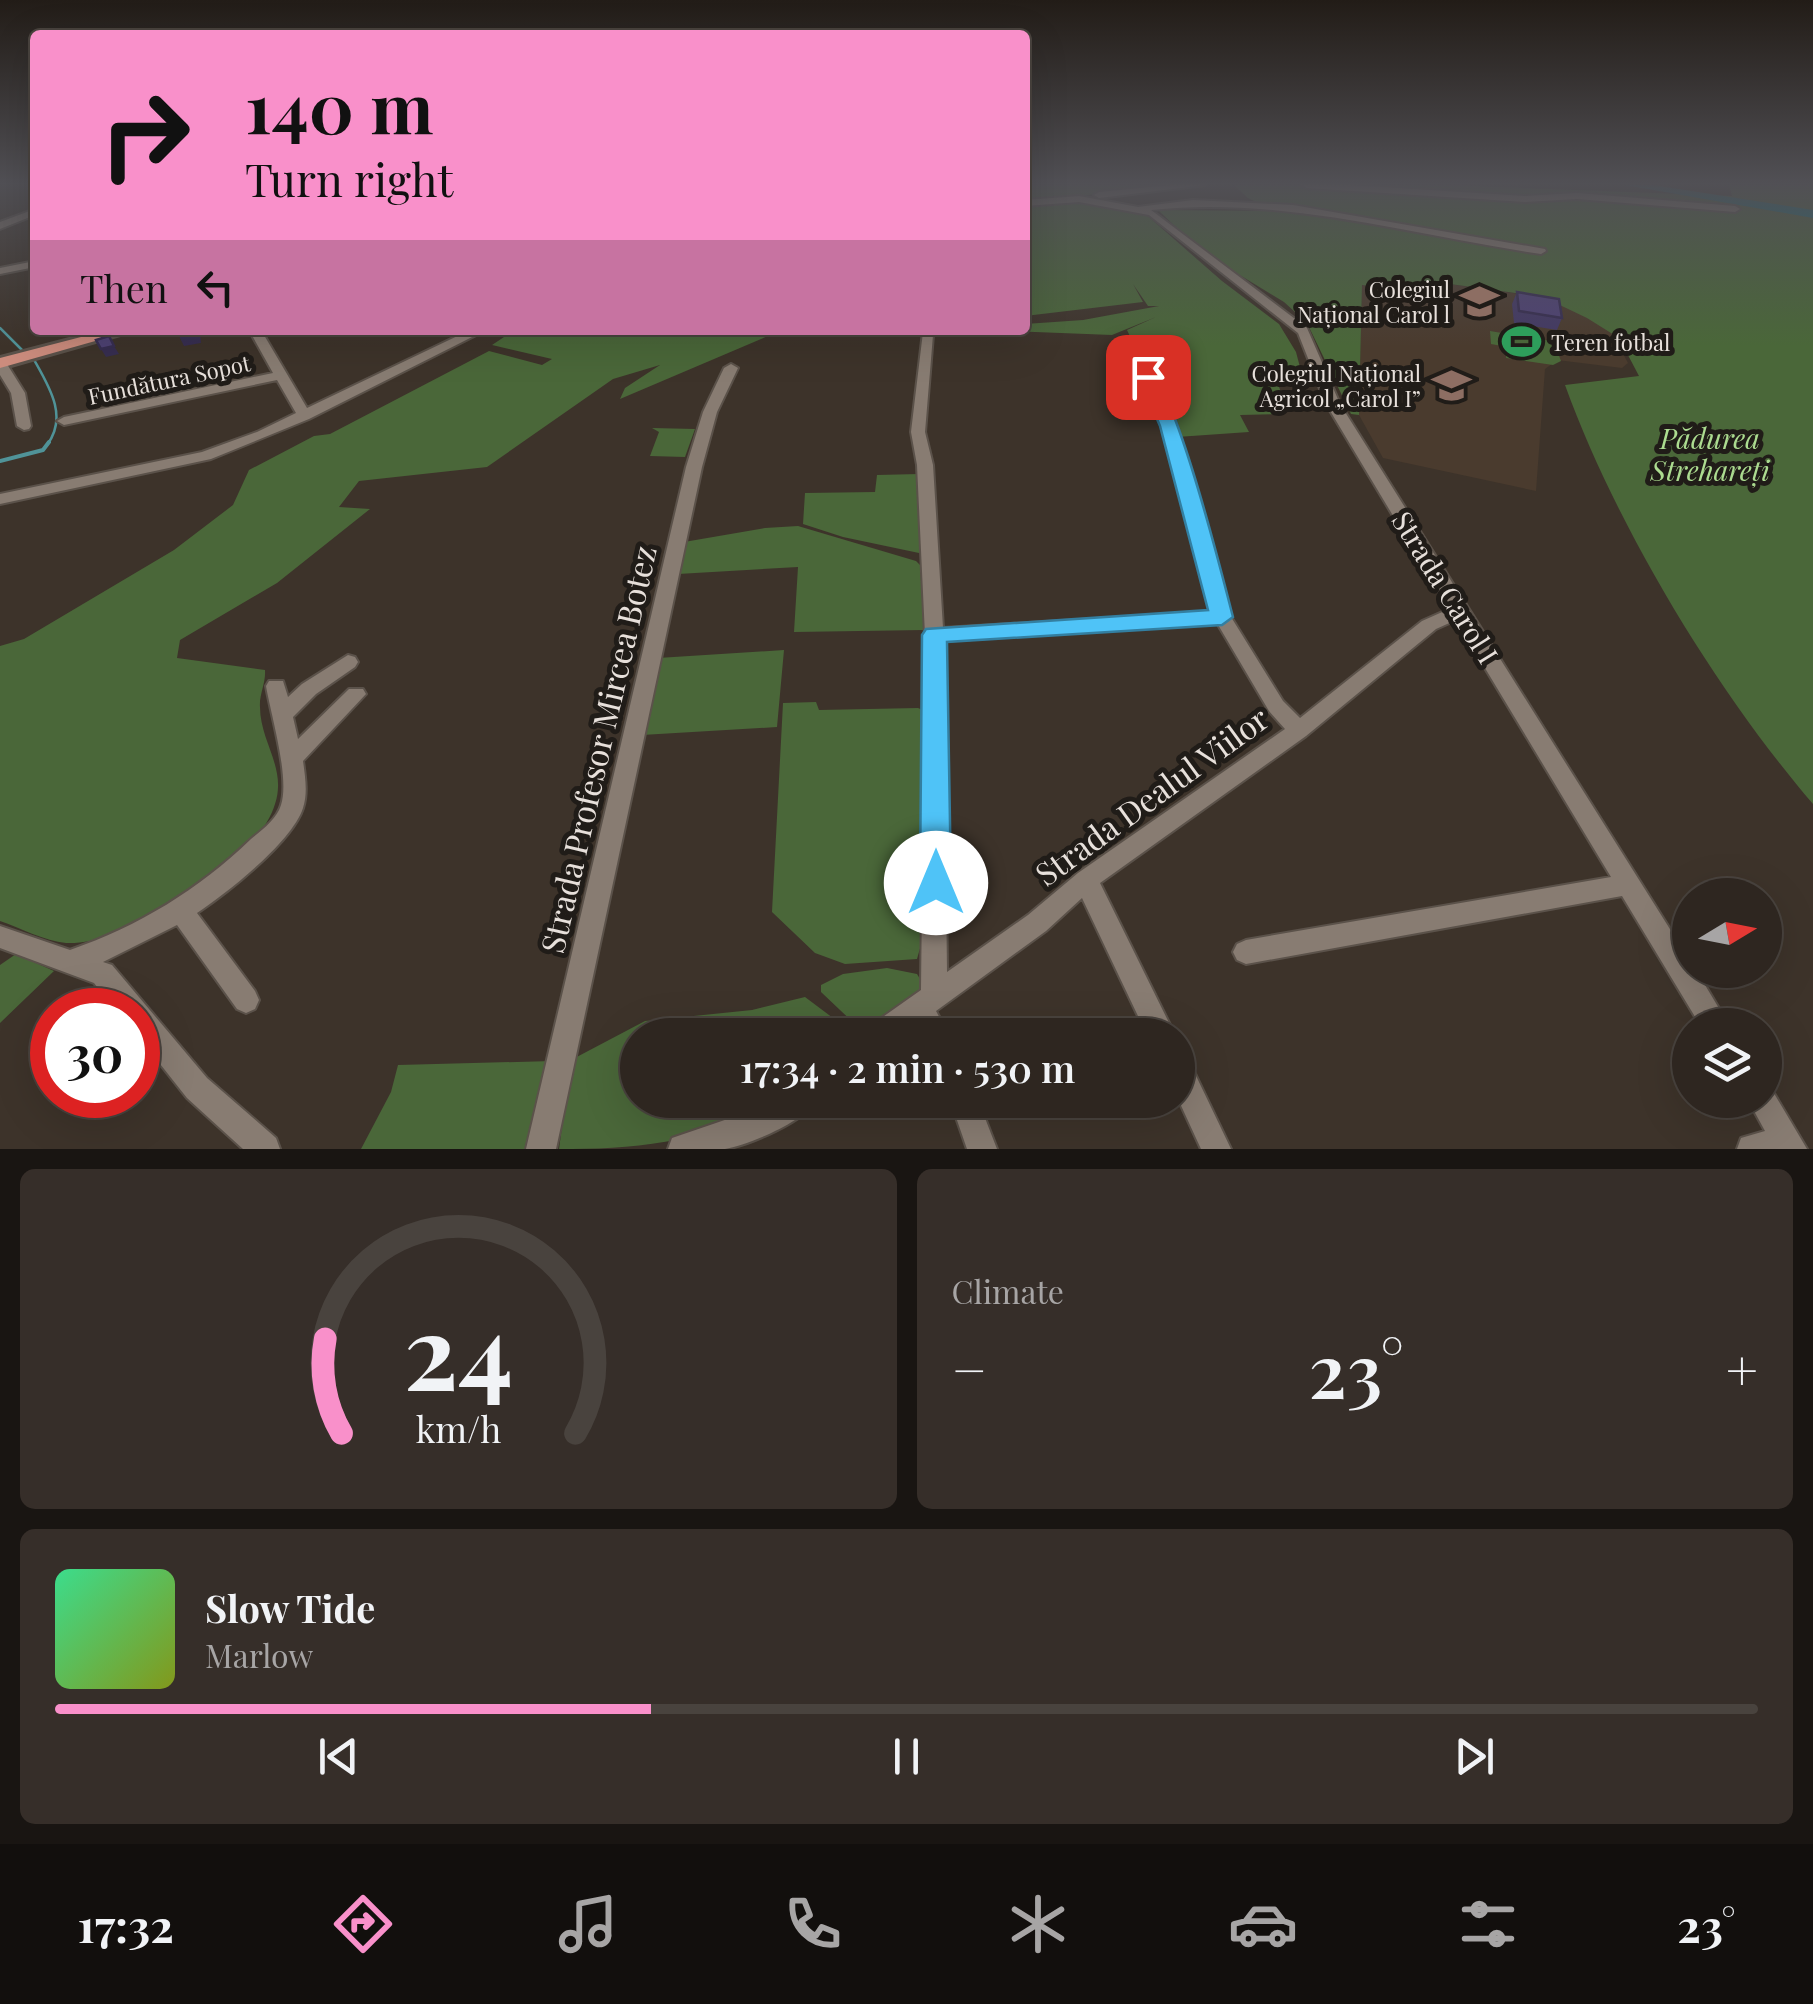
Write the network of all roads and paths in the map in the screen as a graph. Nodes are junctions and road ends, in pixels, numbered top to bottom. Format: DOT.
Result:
graph roads {
  1 [pos="1176,239"];
  2 [pos="1473,239"];
  3 [pos="1541,250"];
  4 [pos="30,265"];
  5 [pos="0,272"];
  6 [pos="103,335"];
  7 [pos="258,335"];
  8 [pos="470,335"];
  9 [pos="927,335"];
  10 [pos="0,364"];
  11 [pos="731,368"];
  12 [pos="282,375"];
  13 [pos="1148,377"];
  14 [pos="304,416"];
  15 [pos="64,422"];
  16 [pos="24,426"];
  17 [pos="0,500"];
  18 [pos="1461,610"];
  19 [pos="1222,617"];
  20 [pos="934,635"];
  21 [pos="348,662"];
  22 [pos="276,686"];
  23 [pos="356,694"];
  24 [pos="282,716"];
  25 [pos="1299,730"];
  26 [pos="290,760"];
  27 [pos="1086,880"];
  28 [pos="1628,884"];
  29 [pos="181,912"];
  30 [pos="0,937"];
  31 [pos="1246,952"];
  32 [pos="70,962"];
  33 [pos="114,988"];
  34 [pos="246,1000"];
  35 [pos="927,1002"];
  36 [pos="1705,1008"];
  37 [pos="904,1018"];
  38 [pos="930,1018"];
  39 [pos="1153,1018"];
  40 [pos="160,1043"];
  41 [pos="1195,1105"];
  42 [pos="771,1118"];
  43 [pos="971,1118"];
  44 [pos="1773,1118"];
  45 [pos="1790,1145"];
  46 [pos="265,1149"];
  47 [pos="541,1149"];
  48 [pos="682,1149"];
  49 [pos="982,1149"];
  50 [pos="1216,1149"];
  51 [pos="1752,1149"];
  1 -- 18 [label="street, Strada Carol I"];
  2 -- 3 [label="street"];
  4 -- 5 [label="street"];
  6 -- 10 [label="main road"];
  7 -- 12 [label="street"];
  8 -- 14 [label="street"];
  9 -- 20 [label="street"];
  10 -- 16 [label="street"];
  11 -- 47 [label="street, Strada Profesor Mircea Botez"];
  12 -- 14 [label="street"];
  12 -- 15 [label="street, Fundătura Sopot"];
  13 -- 19 [label="street"];
  14 -- 17 [label="street"];
  18 -- 25 [label="street, Strada Dealul Viilor"];
  18 -- 28 [label="street, Strada Carol I"];
  19 -- 20 [label="street"];
  19 -- 25 [label="street"];
  20 -- 35 [label="street"];
  21 -- 24 [label="street"];
  22 -- 24 [label="street"];
  23 -- 26 [label="street"];
  24 -- 26 [label="street"];
  25 -- 27 [label="street, Strada Dealul Viilor"];
  26 -- 29 [label="street"];
  27 -- 35 [label="street, Strada Dealul Viilor"];
  27 -- 39 [label="street"];
  28 -- 31 [label="street"];
  28 -- 36 [label="street, Strada Carol I"];
  29 -- 32 [label="street"];
  29 -- 34 [label="street"];
  30 -- 32 [label="street"];
  32 -- 33 [label="street"];
  35 -- 37 [label="street, Strada Dealul Viilor"];
  35 -- 38 [label="street"];
  40 -- 46 [label="street"];
  41 -- 50 [label="street"];
  42 -- 48 [label="street"];
  43 -- 49 [label="street"];
  44 -- 45 [label="street"];
  45 -- 51 [label="street"];
}
